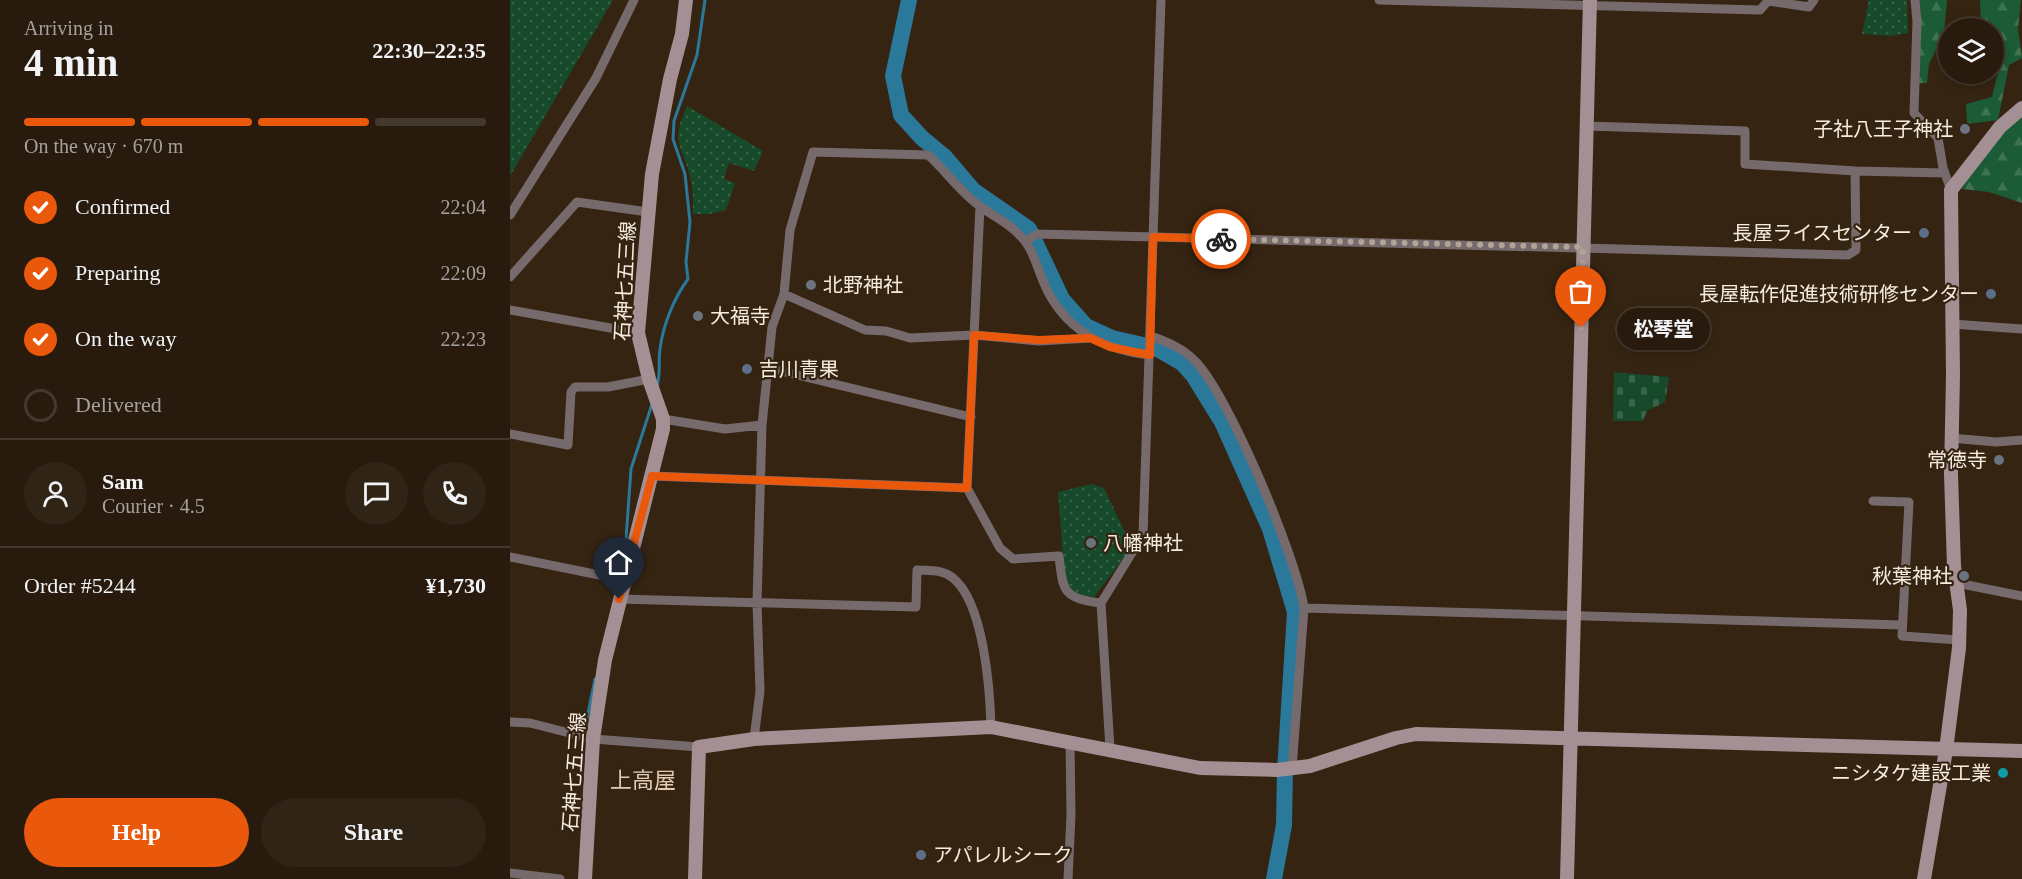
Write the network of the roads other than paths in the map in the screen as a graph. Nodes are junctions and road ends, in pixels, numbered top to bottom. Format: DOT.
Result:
graph roads {
  1 [pos="634,0"];
  2 [pos="686,0"];
  3 [pos="1161,0"];
  4 [pos="1379,0"];
  5 [pos="1814,0"];
  6 [pos="1915,0"];
  7 [pos="1590,2"];
  8 [pos="2022,108"];
  9 [pos="1586,126"];
  10 [pos="1855,171"];
  11 [pos="1945,173"];
  12 [pos="1951,190"];
  13 [pos="980,206"];
  14 [pos="648,212"];
  15 [pos="510,215"];
  16 [pos="1153,237"];
  17 [pos="1027,241"];
  18 [pos="1583,247"];
  19 [pos="510,277"];
  20 [pos="784,294"];
  21 [pos="510,310"];
  22 [pos="1952,324"];
  23 [pos="2022,329"];
  24 [pos="638,333"];
  25 [pos="974,335"];
  26 [pos="1151,336"];
  27 [pos="1090,338"];
  28 [pos="1150,355"];
  29 [pos="768,368"];
  30 [pos="649,380"];
  31 [pos="971,417"];
  32 [pos="663,419"];
  33 [pos="762,425"];
  34 [pos="510,434"];
  35 [pos="1951,438"];
  36 [pos="2022,440"];
  37 [pos="652,476"];
  38 [pos="760,480"];
  39 [pos="967,488"];
  40 [pos="1873,501"];
  41 [pos="510,557"];
  42 [pos="624,580"];
  43 [pos="1957,583"];
  44 [pos="2022,596"];
  45 [pos="619,599"];
  46 [pos="757,603"];
  47 [pos="1101,603"];
  48 [pos="1304,608"];
  49 [pos="1574,616"];
  50 [pos="1902,625"];
  51 [pos="1959,640"];
  52 [pos="510,722"];
  53 [pos="991,727"];
  54 [pos="1570,738"];
  55 [pos="593,739"];
  56 [pos="754,739"];
  57 [pos="1070,742"];
  58 [pos="699,747"];
  59 [pos="1110,749"];
  60 [pos="1946,750"];
  61 [pos="2022,751"];
  62 [pos="1292,769"];
  63 [pos="510,873"];
  64 [pos="524,878"];
  65 [pos="560,879"];
  66 [pos="585,879"];
  67 [pos="695,879"];
  68 [pos="1068,879"];
  69 [pos="1567,879"];
  70 [pos="1924,879"];
  1 -- 15 [label="street"];
  2 -- 14 [label="street, 石神七五三線"];
  3 -- 16 [label="street"];
  4 -- 7 [label="street"];
  5 -- 7 [label="street"];
  6 -- 11 [label="street"];
  7 -- 9 [label="street"];
  8 -- 12 [label="street"];
  9 -- 10 [label="street"];
  9 -- 18 [label="street"];
  10 -- 11 [label="street"];
  10 -- 18 [label="street"];
  11 -- 12 [label="street"];
  12 -- 22 [label="street"];
  13 -- 17 [label="street"];
  13 -- 20 [label="street"];
  13 -- 25 [label="street"];
  14 -- 19 [label="street"];
  14 -- 24 [label="street, 石神七五三線"];
  16 -- 17 [label="street"];
  16 -- 18 [label="street"];
  16 -- 26 [label="street"];
  17 -- 27 [label="street"];
  18 -- 49 [label="street"];
  20 -- 25 [label="street"];
  20 -- 29 [label="street"];
  21 -- 24 [label="street"];
  22 -- 23 [label="street"];
  22 -- 35 [label="street"];
  24 -- 30 [label="street, 石神七五三線"];
  25 -- 27 [label="street"];
  25 -- 31 [label="street"];
  26 -- 28 [label="street"];
  26 -- 48 [label="street"];
  27 -- 28 [label="street"];
  28 -- 47 [label="street"];
  29 -- 31 [label="street"];
  29 -- 33 [label="street"];
  30 -- 32 [label="street, 石神七五三線"];
  30 -- 34 [label="street"];
  31 -- 39 [label="street"];
  32 -- 33 [label="street"];
  32 -- 37 [label="street, 石神七五三線"];
  33 -- 38 [label="street"];
  35 -- 36 [label="street"];
  35 -- 43 [label="street"];
  37 -- 38 [label="street"];
  37 -- 42 [label="street, 石神七五三線"];
  38 -- 39 [label="street"];
  38 -- 46 [label="street"];
  39 -- 47 [label="street"];
  40 -- 50 [label="street"];
  41 -- 42 [label="street"];
  42 -- 45 [label="street, 石神七五三線"];
  43 -- 44 [label="street"];
  43 -- 51 [label="street"];
  45 -- 46 [label="street"];
  45 -- 55 [label="street, 石神七五三線"];
  46 -- 53 [label="street"];
  46 -- 56 [label="street"];
  47 -- 59 [label="street"];
  48 -- 49 [label="street"];
  48 -- 62 [label="street"];
  49 -- 50 [label="street"];
  49 -- 54 [label="street"];
  50 -- 51 [label="street"];
  51 -- 60 [label="street"];
  52 -- 55 [label="street"];
  53 -- 56 [label="street"];
  53 -- 57 [label="street"];
  54 -- 60 [label="street"];
  54 -- 62 [label="street"];
  54 -- 69 [label="street"];
  55 -- 58 [label="street"];
  55 -- 66 [label="street, 石神七五三線"];
  56 -- 58 [label="street"];
  57 -- 59 [label="street"];
  57 -- 68 [label="street"];
  58 -- 67 [label="street"];
  59 -- 62 [label="street"];
  60 -- 61 [label="street"];
  60 -- 70 [label="street"];
  63 -- 64 [label="street"];
  64 -- 65 [label="street"];
}
